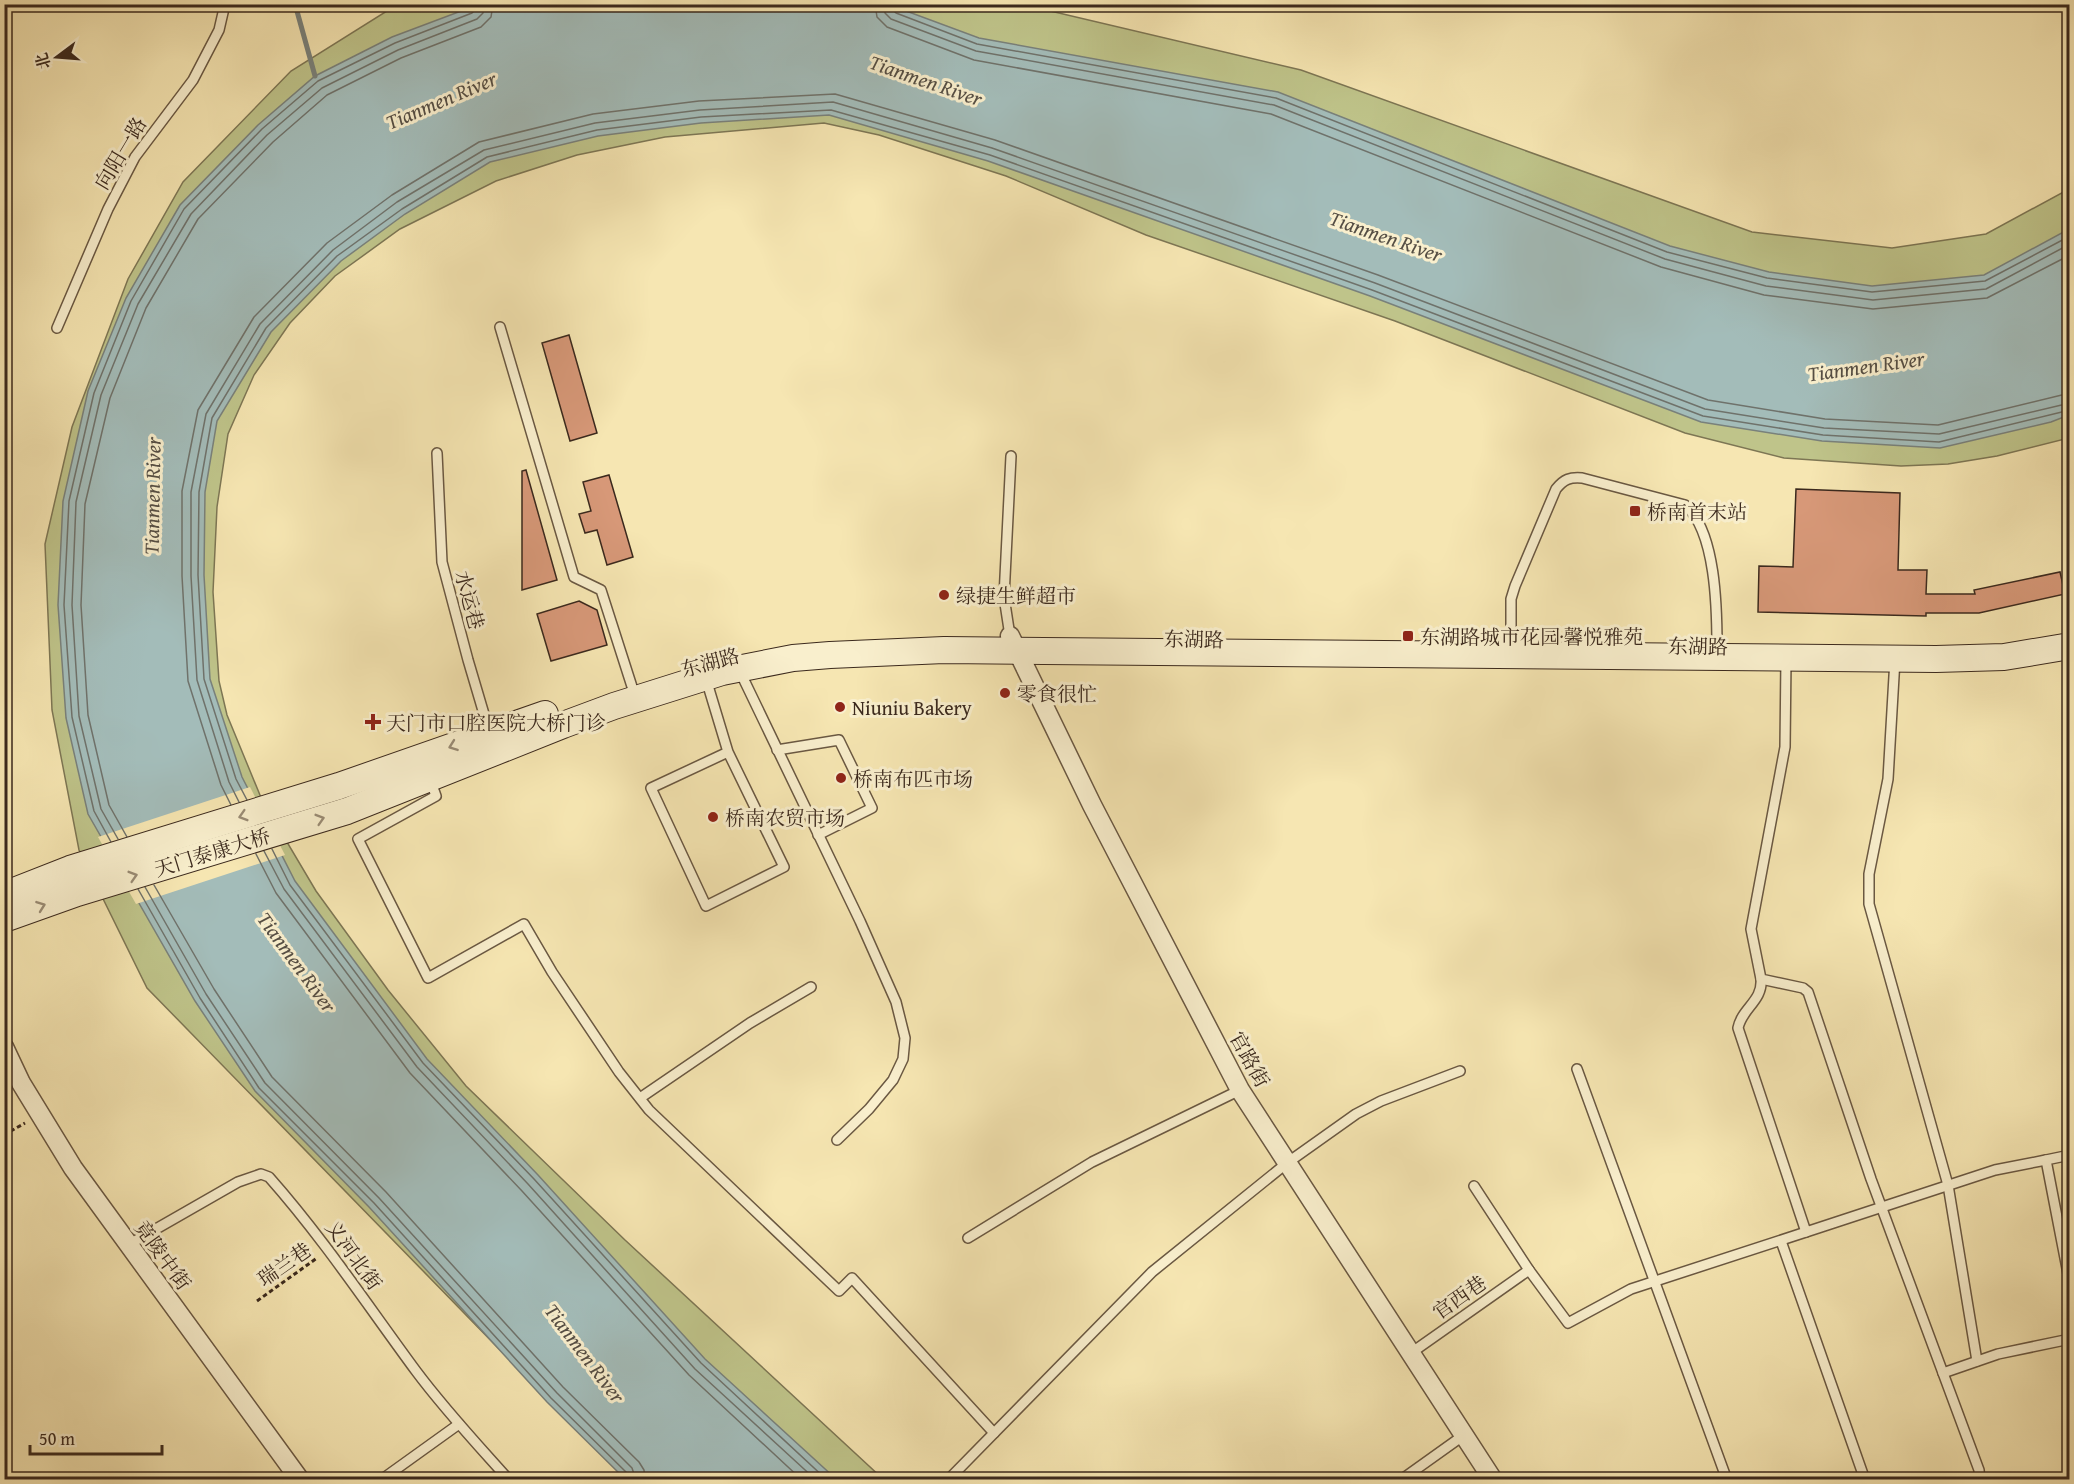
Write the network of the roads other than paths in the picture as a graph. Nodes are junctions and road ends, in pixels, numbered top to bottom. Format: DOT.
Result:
graph roads {
  1 [pos="225,4"];
  2 [pos="57,327"];
  3 [pos="500,327"];
  4 [pos="437,453"];
  5 [pos="1011,456"];
  6 [pos="2070,636"];
  7 [pos="1013,643"];
  8 [pos="1511,644"];
  9 [pos="2070,646"];
  10 [pos="1717,647"];
  11 [pos="1786,658"];
  12 [pos="1895,659"];
  13 [pos="735,662"];
  14 [pos="705,677"];
  15 [pos="634,692"];
  16 [pos="493,742"];
  17 [pos="777,750"];
  18 [pos="728,752"];
  19 [pos="429,778"];
  20 [pos="339,786"];
  21 [pos="347,811"];
  22 [pos="818,835"];
  23 [pos="4,895"];
  24 [pos="4,919"];
  25 [pos="1761,979"];
  26 [pos="811,987"];
  27 [pos="4,1047"];
  28 [pos="1577,1069"];
  29 [pos="1460,1071"];
  30 [pos="1240,1090"];
  31 [pos="640,1098"];
  32 [pos="837,1140"];
  33 [pos="2070,1155"];
  34 [pos="2046,1160"];
  35 [pos="1287,1163"];
  36 [pos="1948,1185"];
  37 [pos="1474,1186"];
  38 [pos="1882,1206"];
  39 [pos="1806,1232"];
  40 [pos="968,1238"];
  41 [pos="1781,1241"];
  42 [pos="128,1245"];
  43 [pos="1528,1270"];
  44 [pos="1655,1281"];
  45 [pos="2070,1284"];
  46 [pos="2070,1339"];
  47 [pos="1411,1353"];
  48 [pos="1977,1361"];
  49 [pos="1943,1372"];
  50 [pos="459,1424"];
  51 [pos="994,1434"];
  52 [pos="1464,1435"];
  53 [pos="300,1479"];
  54 [pos="381,1479"];
  55 [pos="509,1479"];
  56 [pos="948,1479"];
  57 [pos="1401,1479"];
  58 [pos="1494,1479"];
  59 [pos="1727,1479"];
  60 [pos="1865,1479"];
  61 [pos="1980,1479"];
  1 -- 2 [label="lane, 向阳一路"];
  3 -- 15 [label="lane"];
  4 -- 16 [label="lane, 水运巷"];
  5 -- 7 [label="lane"];
  6 -- 10 [label="main road, 东湖路"];
  7 -- 8 [label="main road, 东湖路"];
  7 -- 11 [label="main road, 东湖路"];
  7 -- 13 [label="main road, 东湖路"];
  7 -- 30 [label="street, 官路街"];
  8 -- 10 [label="main road, 东湖路"];
  8 -- 10 [label="lane"];
  9 -- 12 [label="main road, 东湖路"];
  11 -- 12 [label="main road, 东湖路"];
  11 -- 25 [label="lane"];
  12 -- 36 [label="lane"];
  13 -- 14 [label="main road, 东湖路"];
  13 -- 15 [label="main road, 东湖路"];
  13 -- 17 [label="lane"];
  14 -- 15 [label="main road, 东湖路"];
  14 -- 18 [label="lane"];
  15 -- 16 [label="main road, 东湖路"];
  16 -- 19 [label="main road, 东湖路"];
  16 -- 20 [label="main road, 东湖路, one-way"];
  17 -- 22 [label="lane"];
  17 -- 22 [label="lane"];
  18 -- 18 [label="lane"];
  19 -- 21 [label="main road, 东湖路"];
  19 -- 31 [label="lane"];
  20 -- 23 [label="main road, 天门泰康大桥, one-way"];
  24 -- 21 [label="main road, 天门泰康大桥, one-way"];
  22 -- 32 [label="lane"];
  25 -- 38 [label="lane"];
  25 -- 39 [label="lane"];
  26 -- 31 [label="lane"];
  27 -- 42 [label="street, 竟陵中街"];
  28 -- 44 [label="lane"];
  29 -- 35 [label="lane"];
  30 -- 35 [label="street, 官路街"];
  30 -- 40 [label="lane"];
  31 -- 51 [label="lane"];
  33 -- 34 [label="lane"];
  34 -- 36 [label="lane"];
  34 -- 45 [label="lane"];
  35 -- 47 [label="street, 官路街"];
  35 -- 51 [label="lane"];
  36 -- 38 [label="lane"];
  36 -- 48 [label="lane"];
  37 -- 43 [label="lane"];
  38 -- 39 [label="lane"];
  38 -- 49 [label="lane"];
  39 -- 41 [label="lane"];
  41 -- 44 [label="lane"];
  41 -- 60 [label="lane"];
  42 -- 50 [label="lane, 义河北街"];
  42 -- 53 [label="street, 竟陵中街"];
  43 -- 44 [label="lane"];
  43 -- 47 [label="lane, 官西巷"];
  44 -- 59 [label="lane"];
  46 -- 48 [label="lane"];
  47 -- 52 [label="street, 官路街"];
  48 -- 49 [label="lane"];
  49 -- 61 [label="lane"];
  50 -- 54 [label="lane"];
  50 -- 55 [label="lane, 义河北街"];
  51 -- 56 [label="lane"];
  52 -- 57 [label="lane"];
  52 -- 58 [label="street, 官路街"];
}
